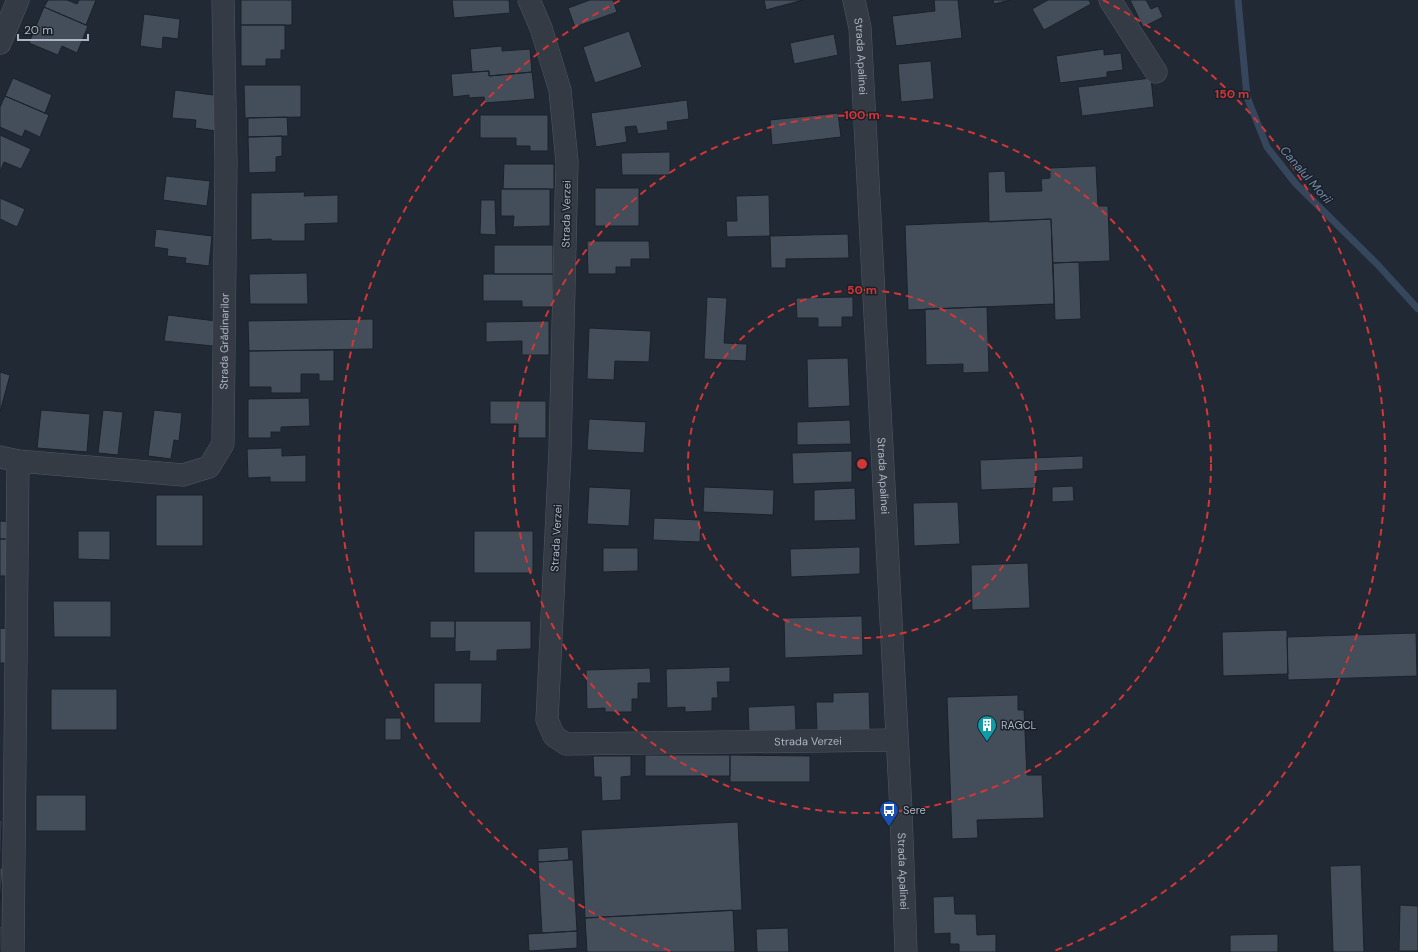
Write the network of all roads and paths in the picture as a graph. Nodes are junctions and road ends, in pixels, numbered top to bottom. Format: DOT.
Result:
graph roads {
  1 [pos="18,0"];
  2 [pos="223,0"];
  3 [pos="529,0"];
  4 [pos="854,0"];
  5 [pos="1110,0"];
  6 [pos="0,43"];
  7 [pos="1156,72"];
  8 [pos="9,459"];
  9 [pos="896,740"];
  10 [pos="14,952"];
  11 [pos="906,952"];
  1 -- 6 [label="street"];
  2 -- 8 [label="street, Strada Grădinarilor"];
  3 -- 9 [label="street, Strada Verzei"];
  4 -- 9 [label="street, Strada Apalinei"];
  5 -- 7 [label="street"];
  8 -- 10 [label="street"];
  9 -- 11 [label="street, Strada Apalinei"];
}
